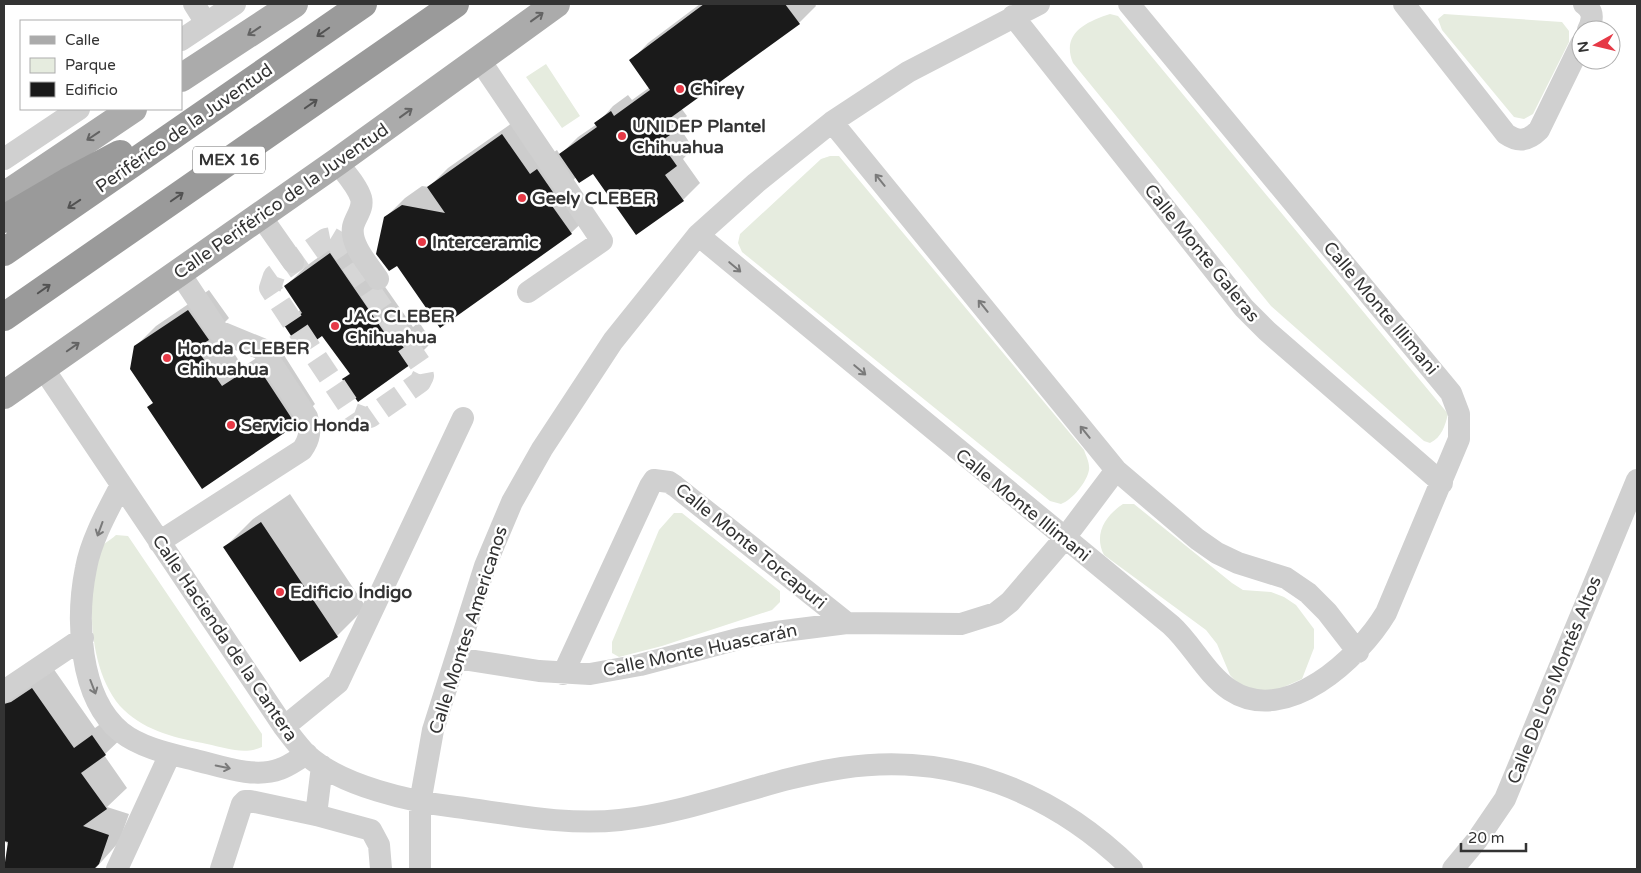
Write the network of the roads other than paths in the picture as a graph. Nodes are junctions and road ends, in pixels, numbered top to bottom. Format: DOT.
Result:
graph roads {
  1 [pos="194,4"];
  2 [pos="235,4"];
  3 [pos="294,4"];
  4 [pos="363,4"];
  5 [pos="455,4"];
  6 [pos="556,4"];
  7 [pos="1039,4"];
  8 [pos="1130,4"];
  9 [pos="1404,4"];
  10 [pos="1584,4"];
  11 [pos="1013,16"];
  12 [pos="1593,20"];
  13 [pos="206,23"];
  14 [pos="182,39"];
  15 [pos="479,59"];
  16 [pos="1571,64"];
  17 [pos="182,77"];
  18 [pos="224,101"];
  19 [pos="77,110"];
  20 [pos="132,110"];
  21 [pos="832,122"];
  22 [pos="39,135"];
  23 [pos="4,159"];
  24 [pos="55,161"];
  25 [pos="338,162"];
  26 [pos="4,196"];
  27 [pos="260,215"];
  28 [pos="4,219"];
  29 [pos="698,236"];
  30 [pos="4,252"];
  31 [pos="293,262"];
  32 [pos="179,272"];
  33 [pos="378,279"];
  34 [pos="528,292"];
  35 [pos="4,317"];
  36 [pos="43,368"];
  37 [pos="4,395"];
  38 [pos="463,418"];
  39 [pos="1116,470"];
  40 [pos="1637,480"];
  41 [pos="1442,483"];
  42 [pos="121,485"];
  43 [pos="1064,538"];
  44 [pos="159,542"];
  45 [pos="847,623"];
  46 [pos="83,638"];
  47 [pos="1358,652"];
  48 [pos="456,658"];
  49 [pos="563,674"];
  50 [pos="4,691"];
  51 [pos="284,727"];
  52 [pos="170,754"];
  53 [pos="314,760"];
  54 [pos="420,803"];
  55 [pos="316,815"];
  56 [pos="117,869"];
  57 [pos="220,869"];
  58 [pos="381,869"];
  59 [pos="420,869"];
  60 [pos="1132,869"];
  61 [pos="1453,869"];
  1 -- 13 [label="street"];
  2 -- 13 [label="street"];
  3 -- 17 [label="main road, one-way"];
  4 -- 18 [label="highway, Periférico de la Juventud / MEX 16, one-way"];
  35 -- 5 [label="highway, MEX 16, one-way"];
  15 -- 6 [label="main road, Calle Periférico de la Juventud, one-way"];
  7 -- 11 [label="street, Calle Montes Americanos"];
  8 -- 41 [label="street, Calle Monte Illimani"];
  9 -- 16 [label="street"];
  10 -- 12 [label="street"];
  11 -- 21 [label="street, Calle Montes Americanos"];
  11 -- 41 [label="street, Calle Monte Galeras"];
  13 -- 14 [label="street"];
  25 -- 15 [label="main road, Calle Periférico de la Juventud, one-way"];
  15 -- 34 [label="street"];
  18 -- 28 [label="highway"];
  18 -- 30 [label="highway, Periférico de la Juventud / MEX 16, one-way"];
  19 -- 22 [label="street"];
  20 -- 24 [label="main road, one-way"];
  21 -- 29 [label="street, Calle Montes Americanos"];
  39 -- 21 [label="street, one-way"];
  22 -- 23 [label="street"];
  22 -- 24 [label="street"];
  24 -- 26 [label="main road"];
  25 -- 27 [label="main road, Calle Periférico de la Juventud"];
  25 -- 33 [label="street"];
  27 -- 31 [label="street"];
  27 -- 32 [label="main road, Calle Periférico de la Juventud"];
  29 -- 43 [label="street, Calle Monte Illimani, one-way"];
  29 -- 48 [label="street, Calle Montes Americanos"];
  36 -- 32 [label="main road, Calle Periférico de la Juventud, one-way"];
  32 -- 44 [label="street"];
  36 -- 37 [label="main road, Calle Periférico de la Juventud"];
  36 -- 42 [label="street, Calle Hacienda de la Cantera"];
  38 -- 51 [label="street"];
  39 -- 43 [label="street, Calle Monte Huascarán"];
  39 -- 47 [label="street"];
  40 -- 61 [label="street, Calle De Los Montés Altos"];
  41 -- 47 [label="street, Calle Monte Illimani"];
  42 -- 44 [label="street, Calle Hacienda de la Cantera"];
  42 -- 46 [label="street, one-way"];
  43 -- 45 [label="street, Calle Monte Huascarán"];
  43 -- 47 [label="street, Calle Monte Illimani"];
  44 -- 51 [label="street, Calle Hacienda de la Cantera"];
  45 -- 49 [label="street, Calle Monte Huascarán"];
  45 -- 49 [label="street, Calle Monte Torcapuri"];
  46 -- 50 [label="street"];
  46 -- 52 [label="street, one-way"];
  48 -- 49 [label="street, Calle Monte Huascarán"];
  48 -- 54 [label="street, Calle Montes Americanos"];
  51 -- 53 [label="street, Calle Hacienda de la Cantera"];
  52 -- 53 [label="street, one-way"];
  52 -- 56 [label="street"];
  53 -- 54 [label="street, Calle Hacienda de la Cantera"];
  53 -- 55 [label="street"];
  54 -- 59 [label="street, Calle Montes Americanos"];
  54 -- 60 [label="street, Calle Hacienda de la Cantera"];
  55 -- 57 [label="street"];
  55 -- 58 [label="street"];
}
